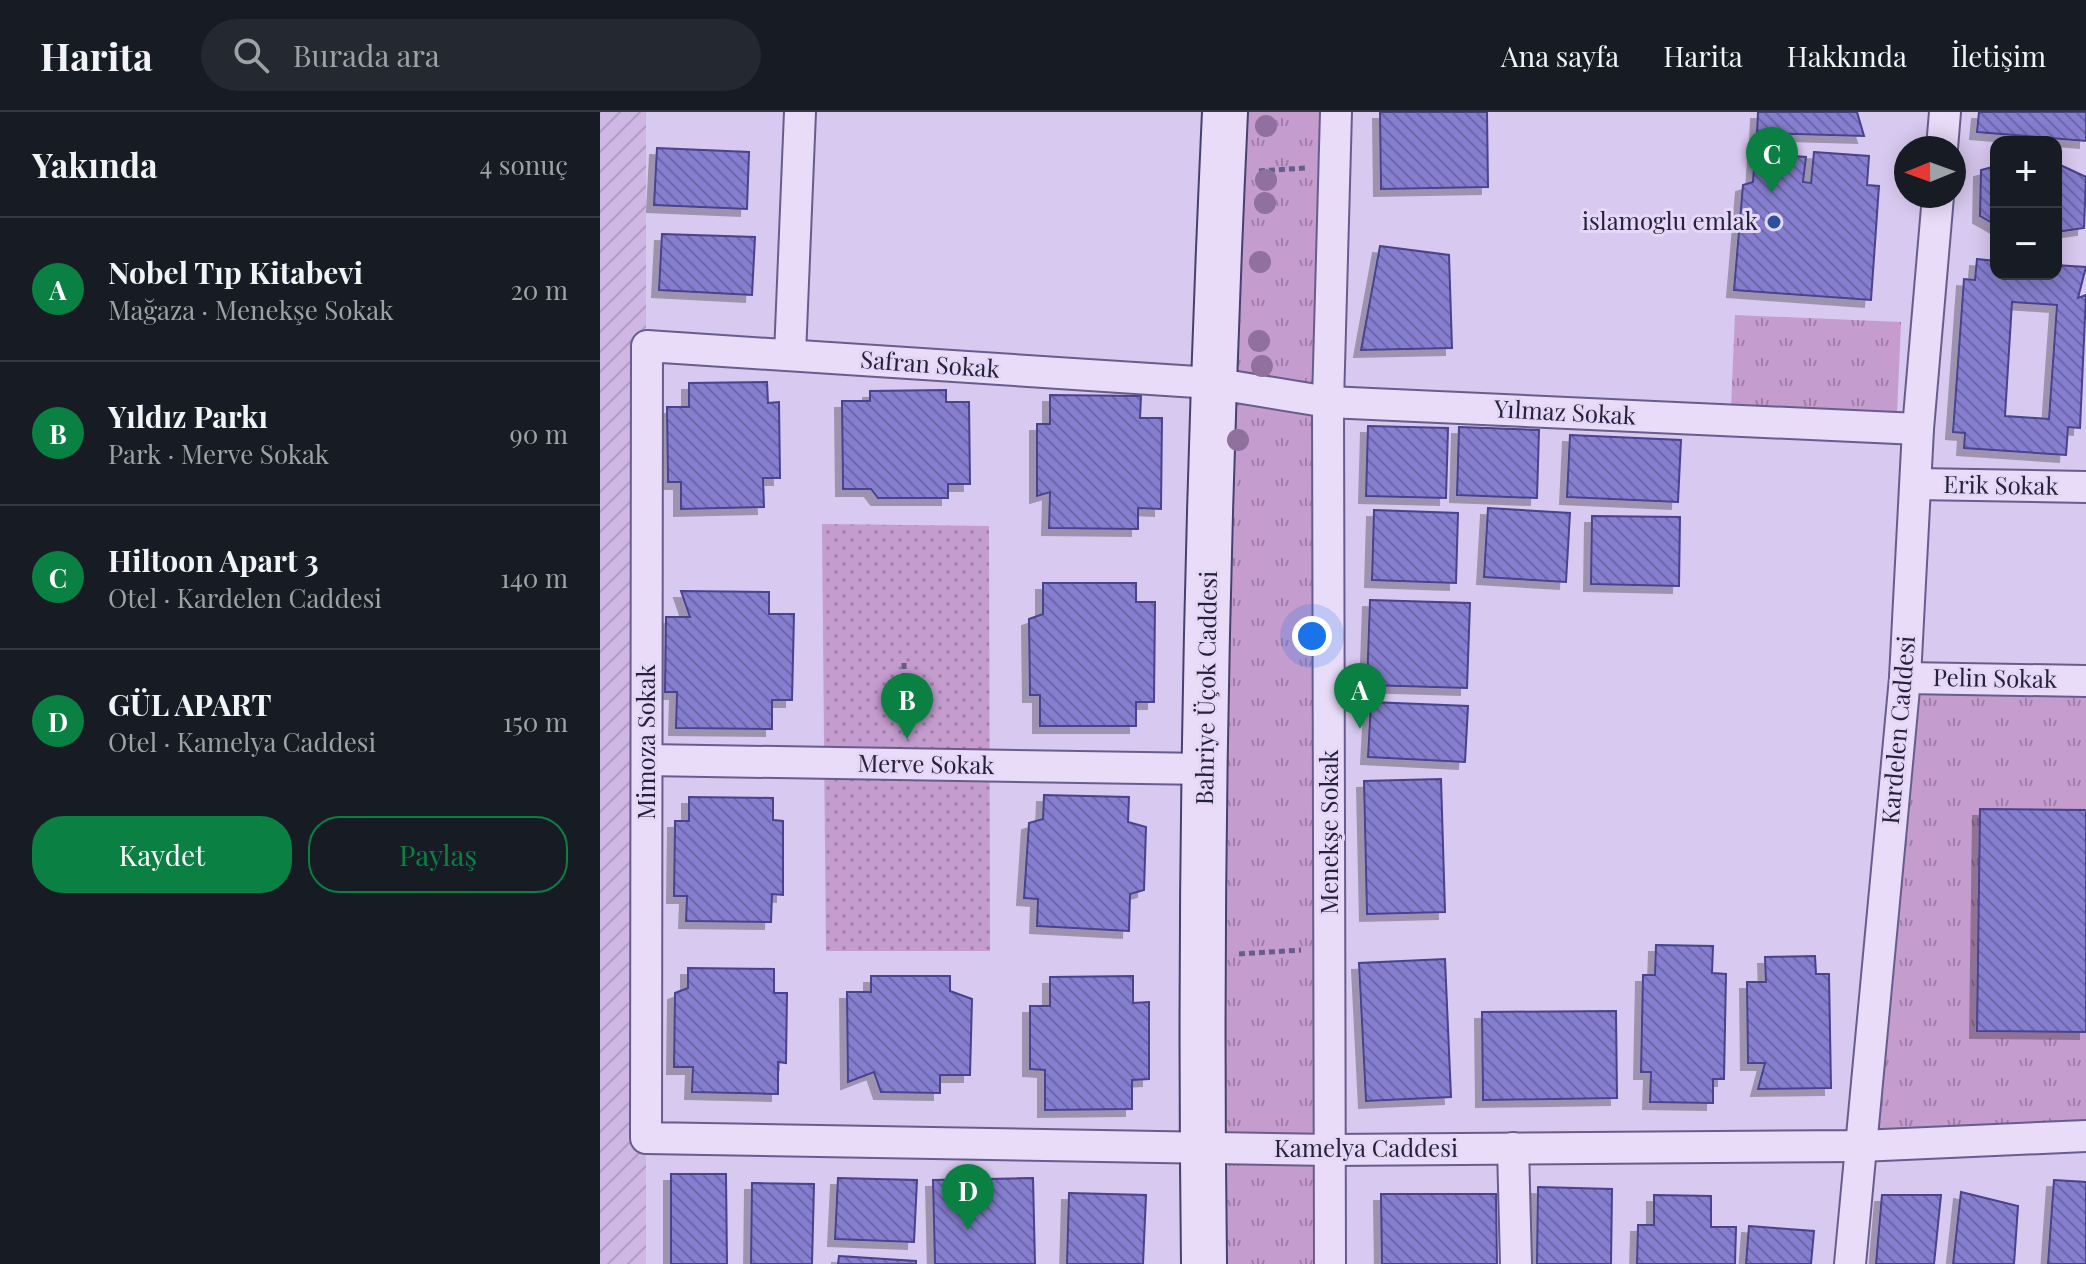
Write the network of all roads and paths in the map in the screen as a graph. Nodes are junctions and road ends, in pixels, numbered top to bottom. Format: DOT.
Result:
graph roads {
  1 [pos="800,112"];
  2 [pos="1225,112"];
  3 [pos="1336,112"];
  4 [pos="1945,112"];
  5 [pos="1943,136"];
  6 [pos="1334,166"];
  7 [pos="1222,173"];
  8 [pos="1937,208"];
  9 [pos="647,346"];
  10 [pos="790,355"];
  11 [pos="1212,383"];
  12 [pos="1328,402"];
  13 [pos="1918,429"];
  14 [pos="1916,484"];
  15 [pos="2086,487"];
  16 [pos="904,663"];
  17 [pos="1905,678"];
  18 [pos="2086,681"];
  19 [pos="647,760"];
  20 [pos="906,764"];
  21 [pos="1206,769"];
  22 [pos="1330,949"];
  23 [pos="1202,958"];
  24 [pos="2086,1136"];
  25 [pos="646,1138"];
  26 [pos="1860,1146"];
  27 [pos="1202,1148"];
  28 [pos="1513,1148"];
  29 [pos="1331,1150"];
  30 [pos="1204,1264"];
  31 [pos="1330,1264"];
  32 [pos="1516,1264"];
  33 [pos="1850,1264"];
  1 -- 10 [label="street"];
  2 -- 7 [label="main road, Bahriye Üçok Caddesi"];
  3 -- 6 [label="street, Menekşe Sokak"];
  4 -- 5 [label="street"];
  6 -- 7 [label="path"];
  6 -- 12 [label="street, Menekşe Sokak"];
  7 -- 11 [label="main road, Bahriye Üçok Caddesi"];
  8 -- 13 [label="street, Kardelen Caddesi"];
  9 -- 10 [label="street, Safran Sokak"];
  9 -- 19 [label="street, Mimoza Sokak"];
  10 -- 11 [label="street, Safran Sokak"];
  11 -- 12 [label="street, Yılmaz Sokak"];
  11 -- 21 [label="main road, Bahriye Üçok Caddesi"];
  12 -- 13 [label="street, Yılmaz Sokak"];
  12 -- 22 [label="street, Menekşe Sokak"];
  13 -- 14 [label="street, Kardelen Caddesi"];
  14 -- 15 [label="street, Erik Sokak"];
  14 -- 17 [label="street, Kardelen Caddesi"];
  16 -- 20 [label="path"];
  17 -- 18 [label="street, Pelin Sokak"];
  17 -- 26 [label="street, Kardelen Caddesi"];
  19 -- 20 [label="street, Merve Sokak"];
  19 -- 25 [label="street, Mimoza Sokak"];
  20 -- 21 [label="street, Merve Sokak"];
  21 -- 23 [label="main road, Bahriye Üçok Caddesi"];
  22 -- 23 [label="path"];
  22 -- 29 [label="street, Menekşe Sokak"];
  23 -- 27 [label="main road, Bahriye Üçok Caddesi"];
  24 -- 26 [label="street, Kamelya Caddesi"];
  25 -- 27 [label="street, Kamelya Caddesi"];
  26 -- 28 [label="street, Kamelya Caddesi"];
  26 -- 33 [label="street, Kardelen Caddesi"];
  27 -- 29 [label="street, Kamelya Caddesi"];
  27 -- 30 [label="main road, Bahriye Üçok Caddesi"];
  28 -- 29 [label="street, Kamelya Caddesi"];
  28 -- 32 [label="street"];
  29 -- 31 [label="street, Menekşe Sokak"];
}
